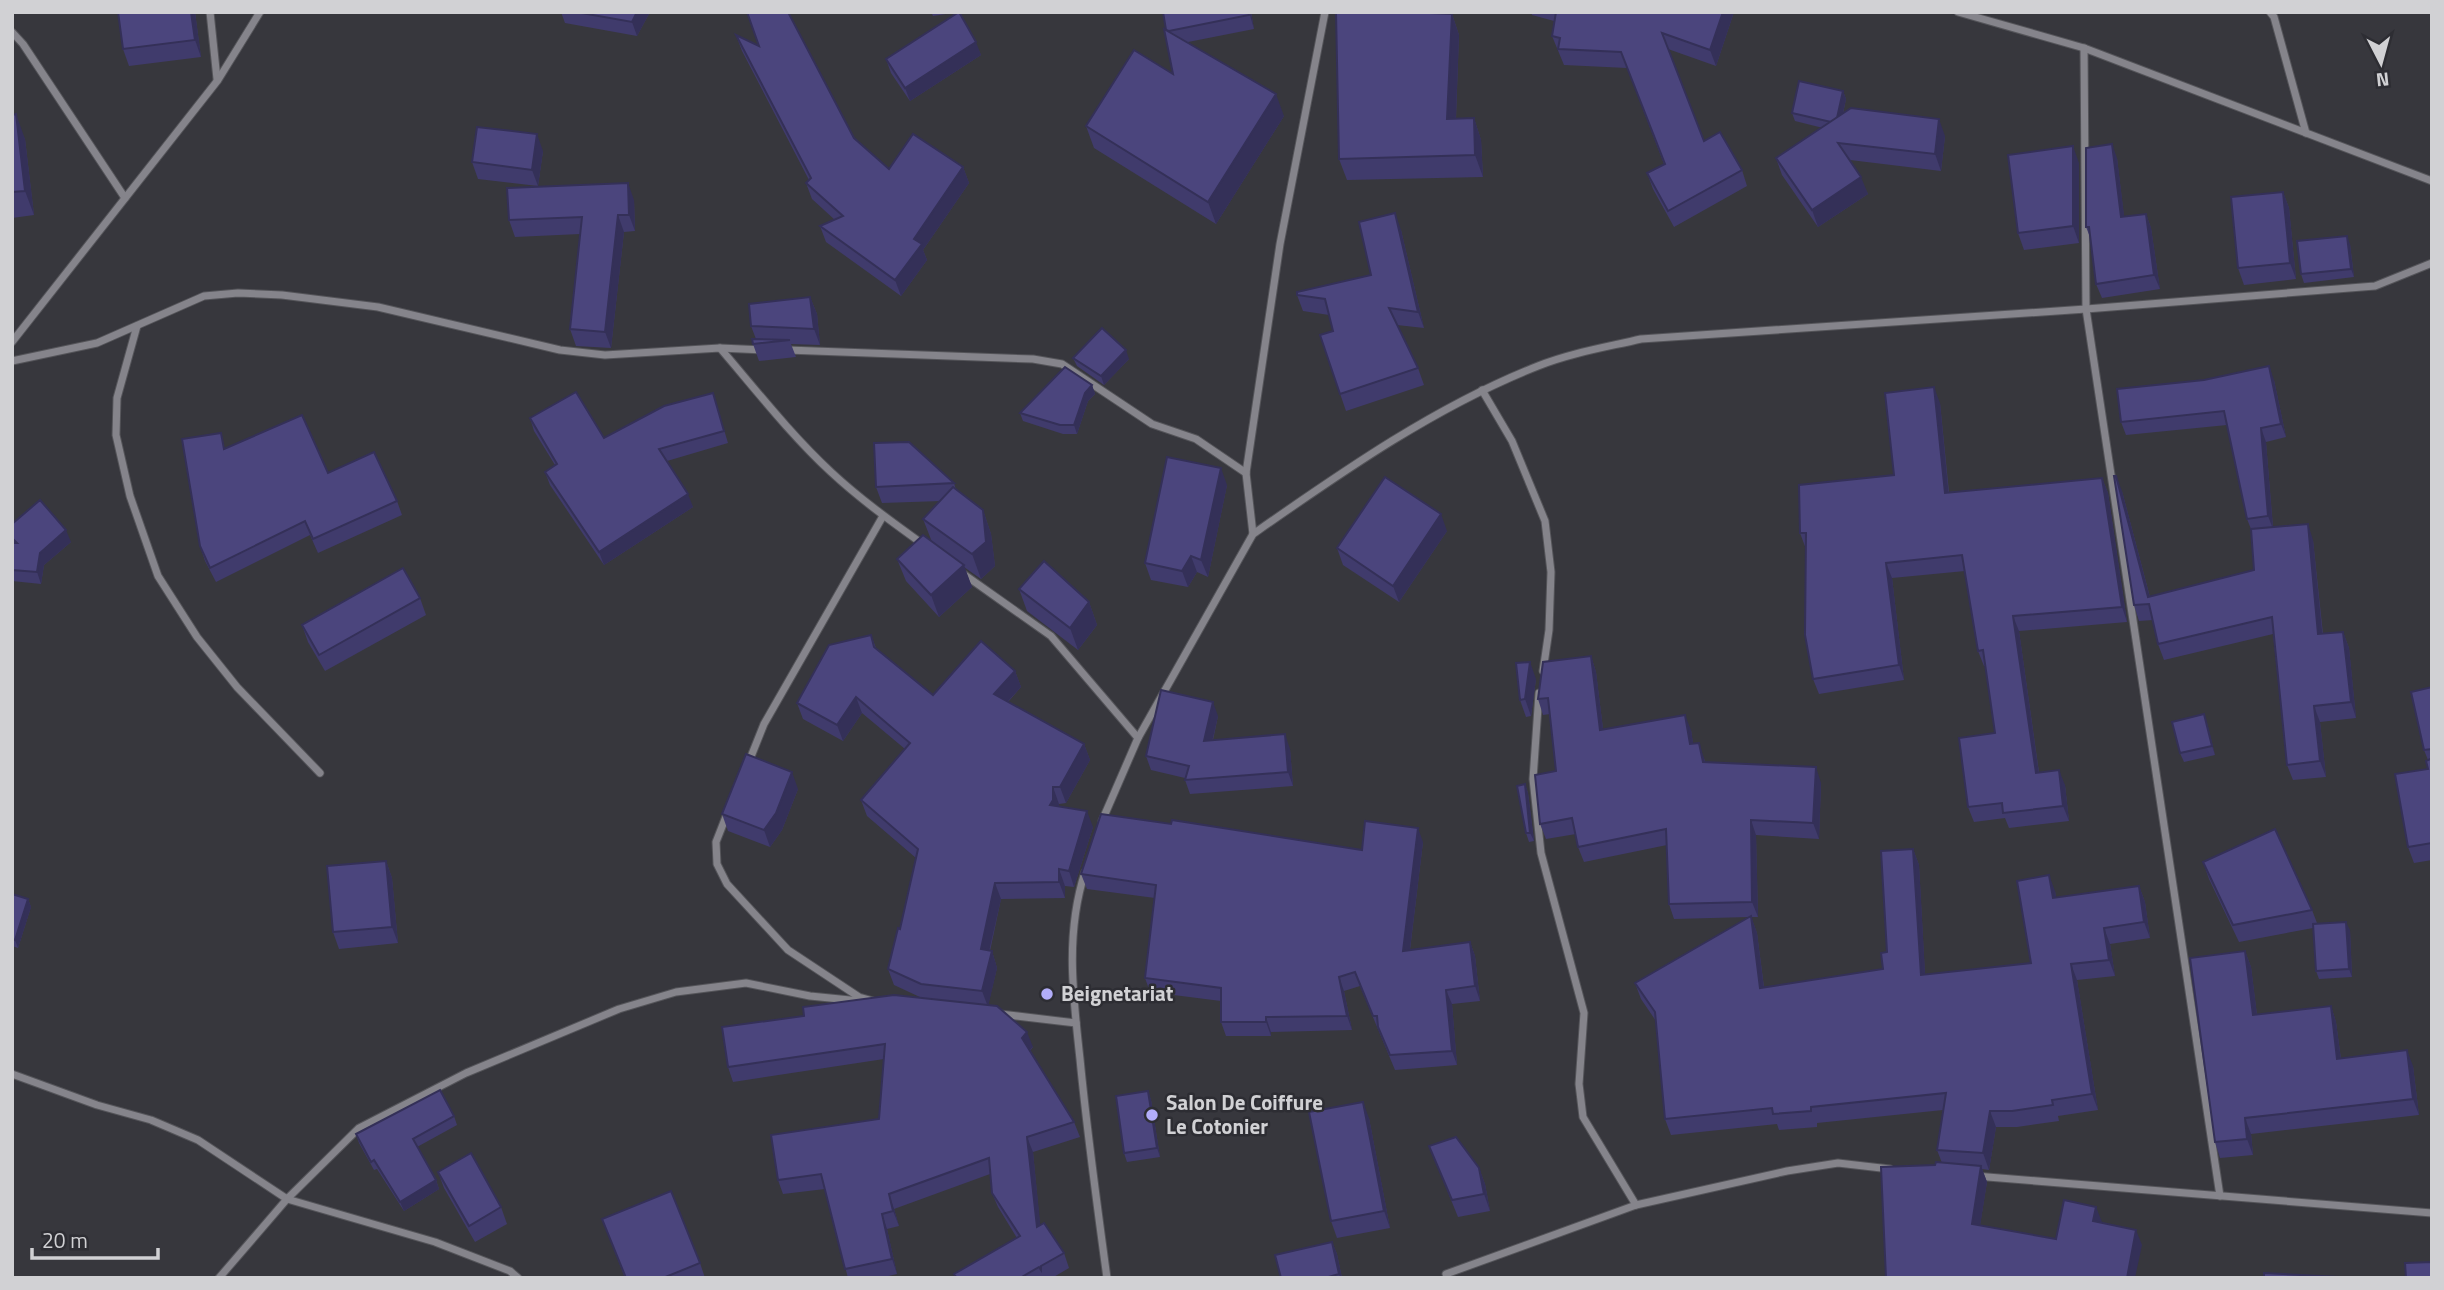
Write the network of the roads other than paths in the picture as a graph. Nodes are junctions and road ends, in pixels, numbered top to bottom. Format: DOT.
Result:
graph roads {
  1 [pos="210,12"];
  2 [pos="260,12"];
  3 [pos="1325,12"];
  4 [pos="1958,12"];
  5 [pos="2270,12"];
  6 [pos="12,32"];
  7 [pos="2084,48"];
  8 [pos="218,80"];
  9 [pos="2306,133"];
  10 [pos="2432,181"];
  11 [pos="125,198"];
  12 [pos="2432,263"];
  13 [pos="2086,309"];
  14 [pos="137,326"];
  15 [pos="12,342"];
  16 [pos="720,348"];
  17 [pos="12,361"];
  18 [pos="1482,390"];
  19 [pos="1246,473"];
  20 [pos="883,516"];
  21 [pos="1253,534"];
  22 [pos="928,548"];
  23 [pos="950,564"];
  24 [pos="1138,738"];
  25 [pos="745,771"];
  26 [pos="320,773"];
  27 [pos="730,806"];
  28 [pos="1099,831"];
  29 [pos="1086,868"];
  30 [pos="997,1014"];
  31 [pos="1076,1023"];
  32 [pos="12,1074"];
  33 [pos="1903,1170"];
  34 [pos="1972,1176"];
  35 [pos="2220,1196"];
  36 [pos="287,1199"];
  37 [pos="1636,1205"];
  38 [pos="2432,1213"];
  39 [pos="1446,1274"];
  40 [pos="219,1278"];
  41 [pos="518,1278"];
  42 [pos="1107,1278"];
  1 -- 8 [label="street"];
  2 -- 8 [label="street"];
  3 -- 19 [label="street"];
  4 -- 7 [label="street"];
  5 -- 9 [label="street"];
  6 -- 11 [label="street"];
  7 -- 9 [label="street"];
  7 -- 13 [label="street"];
  8 -- 11 [label="street"];
  9 -- 10 [label="street"];
  11 -- 15 [label="street"];
  12 -- 13 [label="street"];
  13 -- 18 [label="street"];
  13 -- 35 [label="street"];
  14 -- 16 [label="street"];
  14 -- 17 [label="street"];
  14 -- 26 [label="street"];
  16 -- 19 [label="street"];
  16 -- 20 [label="street"];
  18 -- 21 [label="street"];
  18 -- 37 [label="street"];
  19 -- 21 [label="street"];
  20 -- 22 [label="street"];
  20 -- 25 [label="street"];
  21 -- 24 [label="street"];
  23 -- 24 [label="street"];
  24 -- 28 [label="street"];
  27 -- 36 [label="street"];
  29 -- 31 [label="street"];
  30 -- 31 [label="street"];
  31 -- 42 [label="street"];
  32 -- 36 [label="street"];
  33 -- 37 [label="street"];
  34 -- 35 [label="street"];
  35 -- 38 [label="street"];
  36 -- 40 [label="street"];
  36 -- 41 [label="street"];
  37 -- 39 [label="street"];
}
